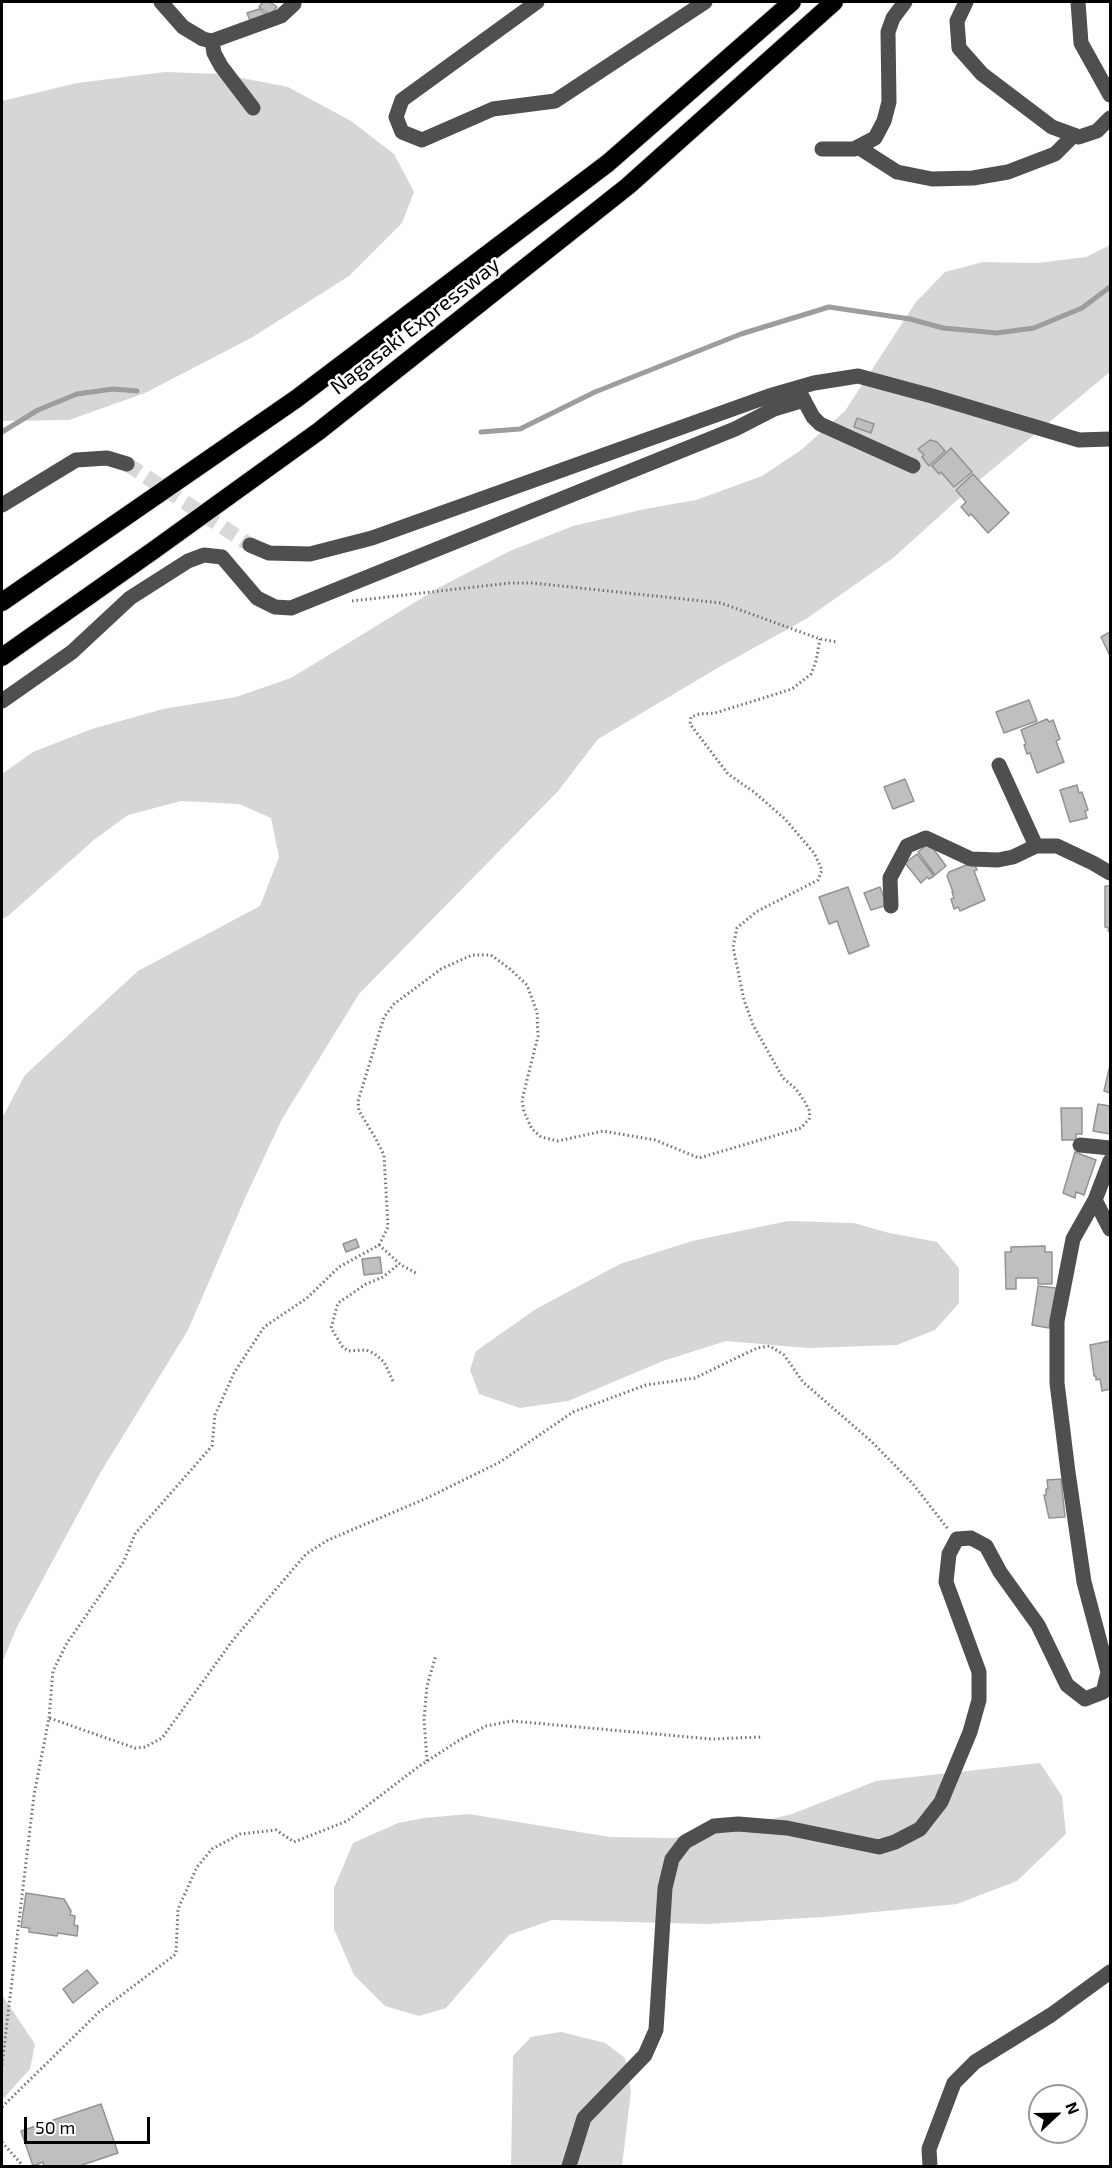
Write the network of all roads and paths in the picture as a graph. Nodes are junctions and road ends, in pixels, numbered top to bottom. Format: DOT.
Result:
graph roads {
  1 [pos="161,2"];
  2 [pos="293,2"];
  3 [pos="537,2"];
  4 [pos="705,2"];
  5 [pos="792,2"];
  6 [pos="834,2"];
  7 [pos="904,2"];
  8 [pos="966,2"];
  9 [pos="1078,2"];
  10 [pos="212,42"];
  11 [pos="1110,94"];
  12 [pos="253,108"];
  13 [pos="1110,118"];
  14 [pos="1074,135"];
  15 [pos="858,147"];
  16 [pos="822,149"];
  17 [pos="800,394"];
  18 [pos="1110,439"];
  19 [pos="128,464"];
  20 [pos="914,466"];
  21 [pos="2,505"];
  22 [pos="250,545"];
  23 [pos="2,602"];
  24 [pos="348,602"];
  25 [pos="820,639"];
  26 [pos="837,642"];
  27 [pos="2,657"];
  28 [pos="2,701"];
  29 [pos="999,765"];
  30 [pos="1036,846"];
  31 [pos="1110,873"];
  32 [pos="891,906"];
  33 [pos="1080,1145"];
  34 [pos="1110,1148"];
  35 [pos="1110,1161"];
  36 [pos="1095,1200"];
  37 [pos="1110,1229"];
  38 [pos="379,1245"];
  39 [pos="399,1264"];
  40 [pos="416,1273"];
  41 [pos="393,1381"];
  42 [pos="957,1539"];
  43 [pos="436,1655"];
  44 [pos="49,1718"];
  45 [pos="762,1737"];
  46 [pos="427,1761"];
  47 [pos="1110,1972"];
  48 [pos="2,2065"];
  49 [pos="2,2107"];
  50 [pos="2,2142"];
  51 [pos="23,2166"];
  52 [pos="569,2166"];
  53 [pos="930,2166"];
  1 -- 10 [label="street"];
  2 -- 10 [label="street"];
  3 -- 4 [label="street"];
  5 -- 23 [label="highway, Nagasaki Expressway"];
  6 -- 27 [label="highway, Nagasaki Expressway"];
  7 -- 15 [label="street"];
  8 -- 14 [label="street"];
  9 -- 11 [label="street"];
  10 -- 12 [label="street"];
  13 -- 14 [label="street"];
  14 -- 15 [label="street"];
  15 -- 16 [label="street"];
  17 -- 18 [label="street"];
  17 -- 20 [label="street"];
  17 -- 22 [label="street"];
  17 -- 28 [label="street"];
  19 -- 21 [label="street"];
  24 -- 25 [label="path"];
  25 -- 26 [label="path"];
  25 -- 38 [label="path"];
  29 -- 30 [label="street"];
  30 -- 31 [label="street"];
  30 -- 32 [label="street"];
  33 -- 34 [label="street"];
  35 -- 36 [label="street"];
  36 -- 37 [label="street"];
  36 -- 42 [label="street"];
  38 -- 39 [label="path"];
  38 -- 44 [label="path"];
  39 -- 40 [label="path"];
  39 -- 41 [label="path"];
  42 -- 44 [label="path"];
  42 -- 52 [label="street"];
  43 -- 46 [label="path"];
  44 -- 48 [label="path"];
  45 -- 46 [label="path"];
  46 -- 49 [label="path"];
  47 -- 53 [label="street"];
  50 -- 51 [label="path"];
}
